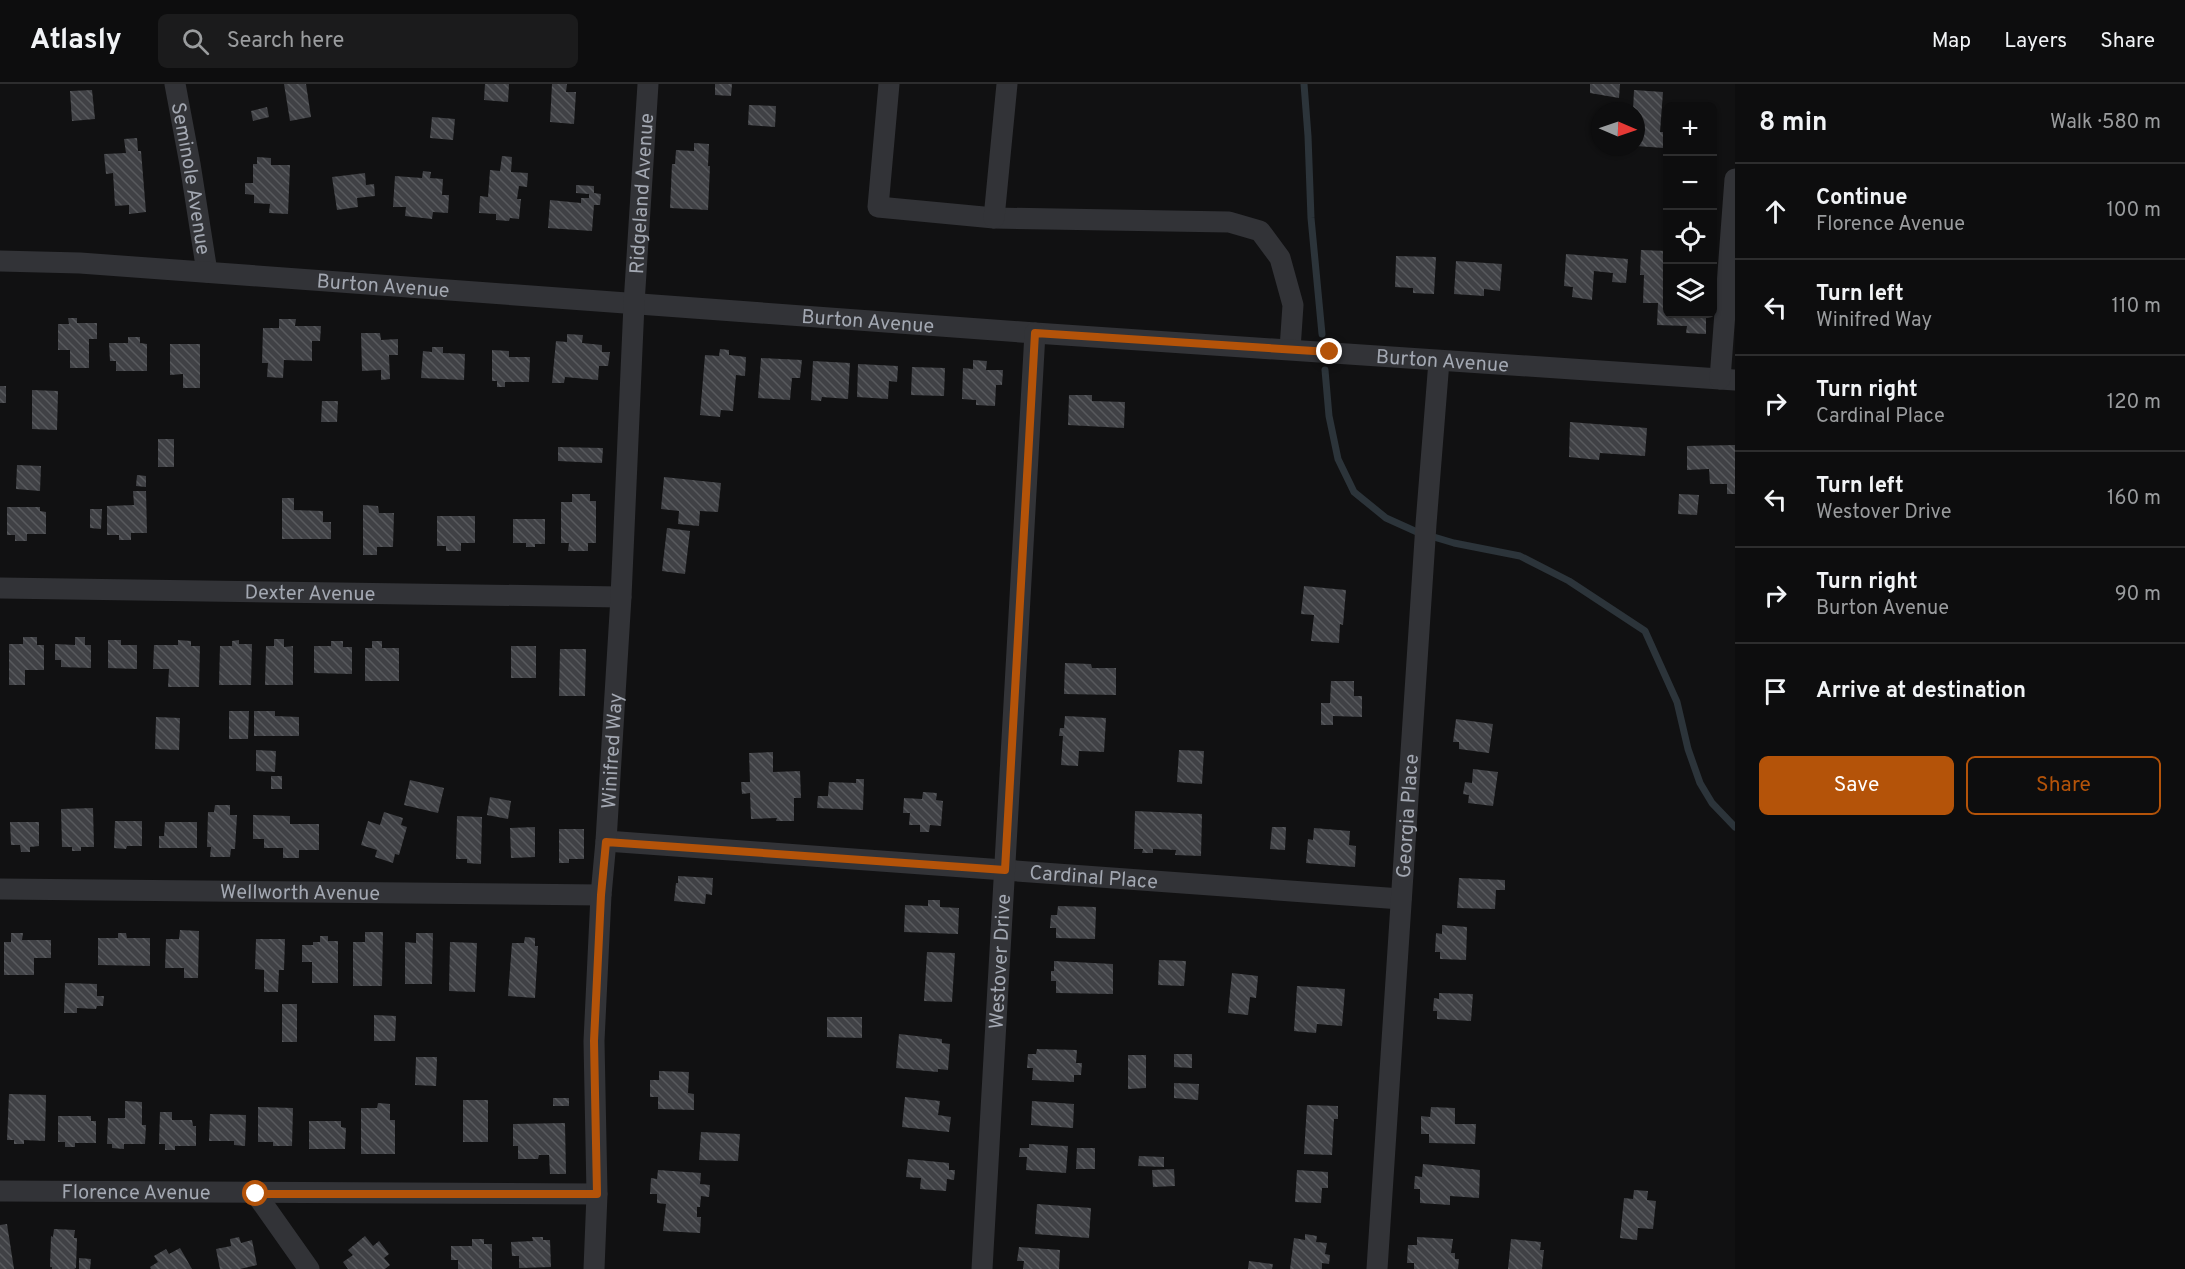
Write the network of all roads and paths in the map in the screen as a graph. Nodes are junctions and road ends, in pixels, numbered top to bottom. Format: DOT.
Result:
graph roads {
  1 [pos="175,84"];
  2 [pos="648,84"];
  3 [pos="890,84"];
  4 [pos="1007,84"];
  5 [pos="1735,179"];
  6 [pos="994,218"];
  7 [pos="0,261"];
  8 [pos="207,272"];
  9 [pos="634,304"];
  10 [pos="1035,333"];
  11 [pos="1290,349"];
  12 [pos="1438,361"];
  13 [pos="1728,379"];
  14 [pos="0,588"];
  15 [pos="621,597"];
  16 [pos="606,842"];
  17 [pos="1005,870"];
  18 [pos="0,889"];
  19 [pos="601,895"];
  20 [pos="1401,899"];
  21 [pos="0,1191"];
  22 [pos="256,1194"];
  23 [pos="597,1194"];
  24 [pos="309,1269"];
  25 [pos="594,1269"];
  26 [pos="982,1269"];
  27 [pos="1377,1269"];
  1 -- 8 [label="street, Seminole Avenue"];
  2 -- 9 [label="street, Ridgeland Avenue"];
  3 -- 6 [label="street"];
  4 -- 6 [label="street"];
  5 -- 13 [label="street"];
  6 -- 11 [label="street"];
  7 -- 8 [label="street, Burton Avenue"];
  8 -- 9 [label="street, Burton Avenue"];
  9 -- 10 [label="street, Burton Avenue"];
  9 -- 15 [label="street, Winifred Way"];
  10 -- 11 [label="street, Burton Avenue"];
  10 -- 17 [label="street, Westover Drive"];
  11 -- 12 [label="street, Burton Avenue"];
  12 -- 13 [label="street, Burton Avenue"];
  12 -- 20 [label="street, Georgia Place"];
  14 -- 15 [label="street, Dexter Avenue"];
  15 -- 16 [label="street, Winifred Way"];
  16 -- 17 [label="street, Cardinal Place"];
  16 -- 19 [label="street, Winifred Way"];
  17 -- 20 [label="street, Cardinal Place"];
  17 -- 26 [label="street, Westover Drive"];
  18 -- 19 [label="street, Wellworth Avenue"];
  19 -- 23 [label="street, Winifred Way"];
  20 -- 27 [label="street, Georgia Place"];
  21 -- 22 [label="street, Florence Avenue"];
  22 -- 23 [label="street, Florence Avenue"];
  22 -- 24 [label="street"];
  23 -- 25 [label="street, Winifred Way"];
}
